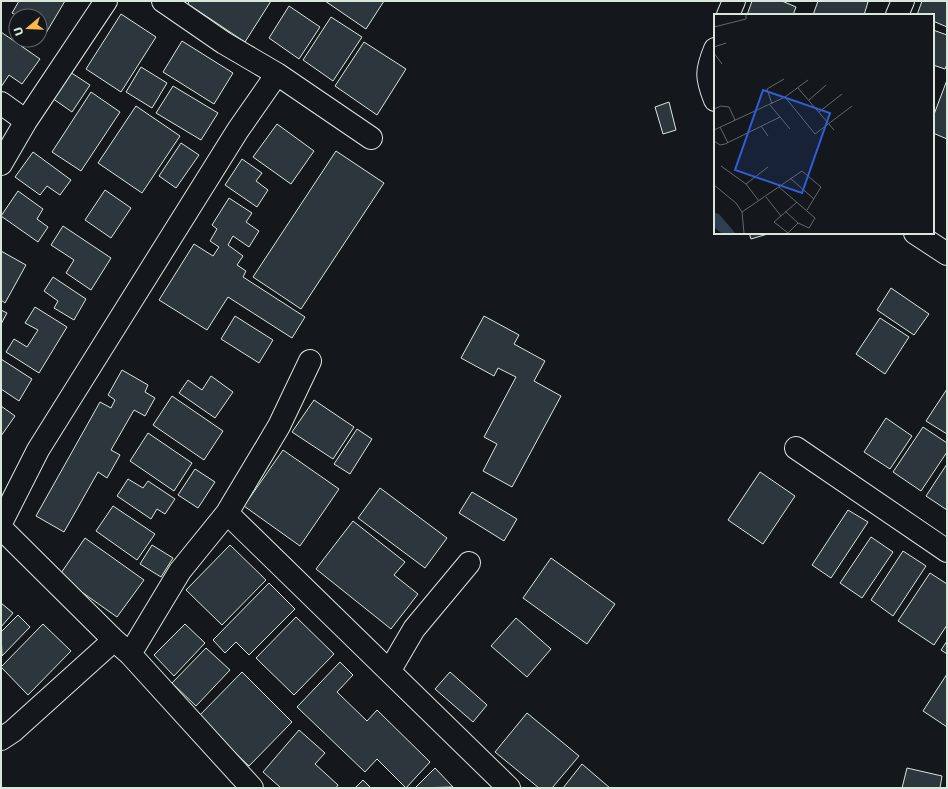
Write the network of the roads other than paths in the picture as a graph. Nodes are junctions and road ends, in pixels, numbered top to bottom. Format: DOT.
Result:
graph roads {
  1 [pos="106,1"];
  2 [pos="163,1"];
  3 [pos="734,1"];
  4 [pos="903,1"];
  5 [pos="728,14"];
  6 [pos="897,14"];
  7 [pos="714,52"];
  8 [pos="277,74"];
  9 [pos="714,98"];
  10 [pos="1,104"];
  11 [pos="26,121"];
  12 [pos="371,138"];
  13 [pos="1,164"];
  14 [pos="917,234"];
  15 [pos="947,254"];
  16 [pos="310,361"];
  17 [pos="796,448"];
  18 [pos="227,513"];
  19 [pos="1,523"];
  20 [pos="1,528"];
  21 [pos="947,551"];
  22 [pos="469,563"];
  23 [pos="122,647"];
  24 [pos="390,670"];
  25 [pos="1,739"];
  26 [pos="252,788"];
  27 [pos="509,788"];
  1 -- 11 [label="street"];
  2 -- 8 [label="street"];
  3 -- 5 [label="street"];
  4 -- 6 [label="street"];
  7 -- 9 [label="street"];
  8 -- 12 [label="street"];
  8 -- 19 [label="street"];
  10 -- 11 [label="street"];
  11 -- 13 [label="street"];
  14 -- 15 [label="street"];
  16 -- 18 [label="street"];
  17 -- 21 [label="street"];
  18 -- 23 [label="street"];
  18 -- 24 [label="street"];
  20 -- 23 [label="street"];
  22 -- 24 [label="street"];
  23 -- 25 [label="street"];
  23 -- 26 [label="street"];
  24 -- 27 [label="street"];
}
